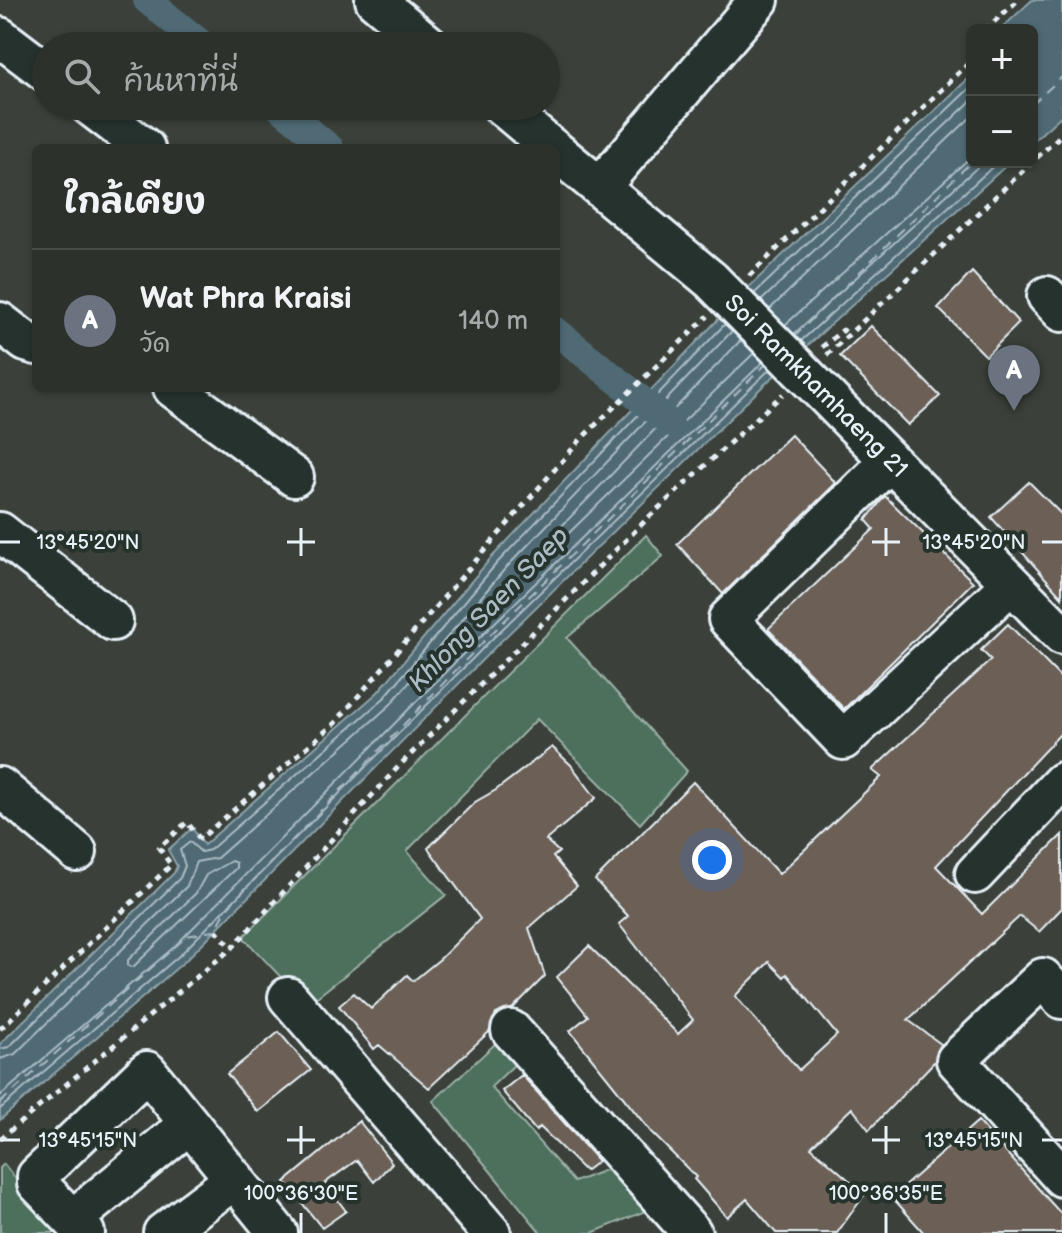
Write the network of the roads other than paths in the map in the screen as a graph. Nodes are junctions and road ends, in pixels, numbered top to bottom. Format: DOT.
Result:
graph roads {
  1 [pos="375,0"];
  2 [pos="759,0"];
  3 [pos="413,32"];
  4 [pos="0,37"];
  5 [pos="32,61"];
  6 [pos="108,120"];
  7 [pos="519,120"];
  8 [pos="140,144"];
  9 [pos="547,144"];
  10 [pos="560,155"];
  11 [pos="600,187"];
  12 [pos="0,322"];
  13 [pos="32,344"];
  14 [pos="178,392"];
  15 [pos="890,461"];
  16 [pos="294,477"];
  17 [pos="0,532"];
  18 [pos="1011,584"];
  19 [pos="113,621"];
  20 [pos="1062,635"];
  21 [pos="1062,782"];
  22 [pos="0,787"];
  23 [pos="77,852"];
  24 [pos="975,874"];
  25 [pos="288,997"];
  26 [pos="1062,999"];
  27 [pos="511,1030"];
  28 [pos="189,1124"];
  29 [pos="1062,1177"];
  30 [pos="235,1179"];
  31 [pos="79,1226"];
  32 [pos="273,1231"];
  33 [pos="163,1233"];
  34 [pos="491,1233"];
  35 [pos="692,1233"];
  1 -- 3 [label="street"];
  2 -- 11 [label="street"];
  4 -- 5 [label="street"];
  6 -- 8 [label="street"];
  7 -- 9 [label="street, Soi Ramkhamhaeng 21"];
  10 -- 11 [label="street, Soi Ramkhamhaeng 21"];
  11 -- 15 [label="street, Soi Ramkhamhaeng 21, bridge"];
  12 -- 13 [label="street"];
  14 -- 16 [label="street"];
  15 -- 18 [label="street, Soi Ramkhamhaeng 21"];
  15 -- 18 [label="street"];
  17 -- 19 [label="street"];
  18 -- 20 [label="street, Soi Ramkhamhaeng 21"];
  21 -- 24 [label="street"];
  22 -- 23 [label="street"];
  25 -- 34 [label="street"];
  26 -- 29 [label="street"];
  27 -- 35 [label="street"];
  28 -- 30 [label="street"];
  28 -- 31 [label="street"];
  28 -- 31 [label="street"];
  30 -- 32 [label="street"];
  30 -- 33 [label="street"];
}
